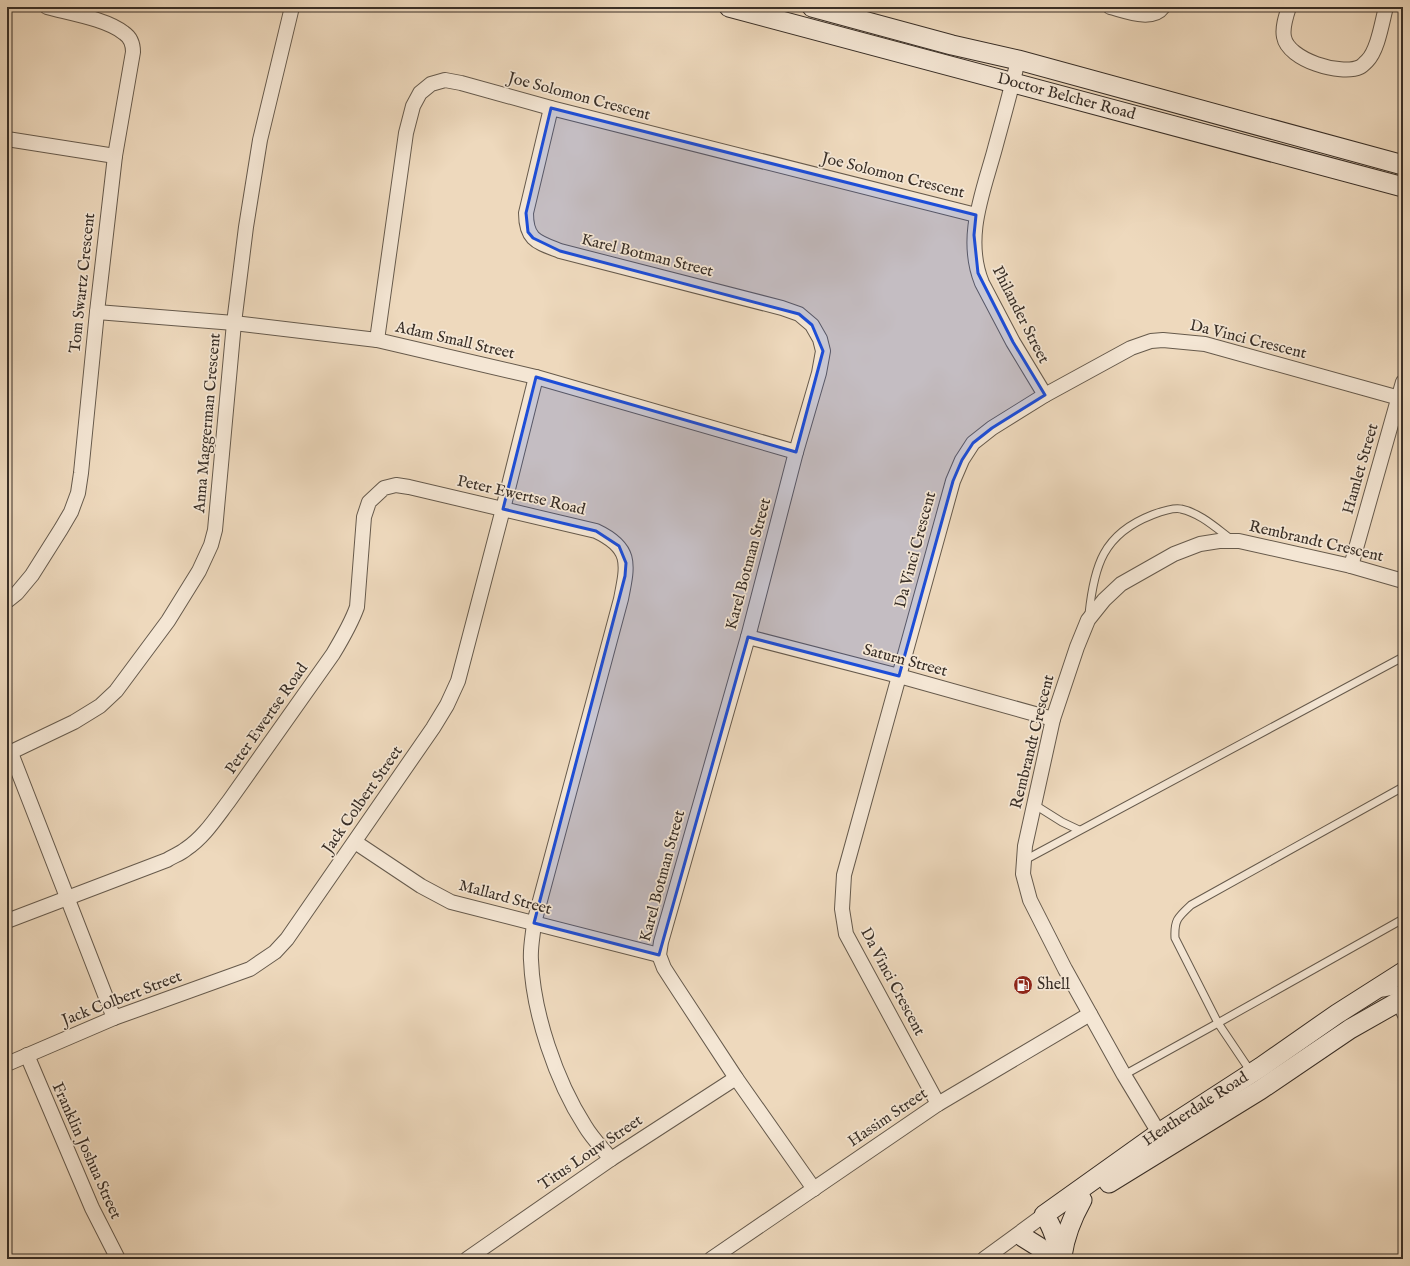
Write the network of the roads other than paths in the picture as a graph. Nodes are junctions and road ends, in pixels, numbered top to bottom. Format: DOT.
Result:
graph roads {
  1 [pos="47,7"];
  2 [pos="292,7"];
  3 [pos="729,7"];
  4 [pos="812,7"];
  5 [pos="1110,7"];
  6 [pos="1163,7"];
  7 [pos="1289,7"];
  8 [pos="1386,7"];
  9 [pos="1018,60"];
  10 [pos="1013,83"];
  11 [pos="551,108"];
  12 [pos="7,139"];
  13 [pos="115,156"];
  14 [pos="1403,164"];
  15 [pos="1403,187"];
  16 [pos="976,215"];
  17 [pos="96,312"];
  18 [pos="234,324"];
  19 [pos="377,340"];
  20 [pos="536,377"];
  21 [pos="1403,382"];
  22 [pos="1045,395"];
  23 [pos="1401,399"];
  24 [pos="796,452"];
  25 [pos="503,509"];
  26 [pos="1233,541"];
  27 [pos="1352,566"];
  28 [pos="1403,581"];
  29 [pos="7,601"];
  30 [pos="1088,620"];
  31 [pos="748,637"];
  32 [pos="1403,657"];
  33 [pos="899,676"];
  34 [pos="1053,719"];
  35 [pos="9,753"];
  36 [pos="1403,788"];
  37 [pos="1035,805"];
  38 [pos="1079,830"];
  39 [pos="355,842"];
  40 [pos="1023,861"];
  41 [pos="67,898"];
  42 [pos="1403,919"];
  43 [pos="7,921"];
  44 [pos="534,923"];
  45 [pos="659,955"];
  46 [pos="1403,972"];
  47 [pos="1402,1000"];
  48 [pos="1090,1014"];
  49 [pos="1337,1014"];
  50 [pos="114,1018"];
  51 [pos="1218,1024"];
  52 [pos="27,1055"];
  53 [pos="7,1064"];
  54 [pos="1124,1075"];
  55 [pos="736,1078"];
  56 [pos="1257,1078"];
  57 [pos="938,1104"];
  58 [pos="1197,1129"];
  59 [pos="1158,1133"];
  60 [pos="1159,1152"];
  61 [pos="611,1159"];
  62 [pos="814,1189"];
  63 [pos="1082,1200"];
  64 [pos="1047,1219"];
  65 [pos="1023,1237"];
  66 [pos="988,1256"];
  67 [pos="118,1259"];
  68 [pos="467,1259"];
  69 [pos="711,1259"];
  70 [pos="1048,1259"];
  71 [pos="1061,1259"];
  1 -- 13 [label="street, Tom Swartz Crescent"];
  2 -- 18 [label="street, Anna Maggerman Crescent"];
  3 -- 10 [label="main road, Doctor Belcher Road"];
  4 -- 9 [label="main road, Doctor Belcher Road"];
  5 -- 6 [label="street"];
  7 -- 8 [label="street"];
  9 -- 10 [label="street, Philander Street"];
  9 -- 14 [label="main road, Doctor Belcher Road"];
  10 -- 15 [label="main road, Doctor Belcher Road"];
  10 -- 16 [label="street, Philander Street"];
  11 -- 16 [label="street, Joe Solomon Crescent"];
  11 -- 19 [label="street, Joe Solomon Crescent"];
  11 -- 24 [label="street, Karel Botman Street"];
  12 -- 13 [label="street"];
  13 -- 17 [label="street, Tom Swartz Crescent"];
  16 -- 22 [label="street, Philander Street"];
  17 -- 18 [label="street, Adam Small Street"];
  17 -- 29 [label="street, Tom Swartz Crescent"];
  18 -- 19 [label="street, Adam Small Street"];
  18 -- 35 [label="street, Anna Maggerman Crescent"];
  19 -- 20 [label="street, Adam Small Street"];
  20 -- 24 [label="street, Adam Small Street"];
  20 -- 25 [label="street, Jack Colbert Street"];
  21 -- 23 [label="street, Hamlet Street"];
  22 -- 23 [label="street, Da Vinci Crescent"];
  22 -- 33 [label="street, Da Vinci Crescent"];
  23 -- 27 [label="street, Hamlet Street"];
  24 -- 31 [label="street, Karel Botman Street"];
  25 -- 39 [label="street, Jack Colbert Street"];
  25 -- 41 [label="street, Peter Ewertse Road"];
  25 -- 44 [label="street, Peter Ewertse Road"];
  26 -- 27 [label="street, Rembrandt Crescent"];
  26 -- 30 [label="street, Rembrandt Crescent"];
  26 -- 30 [label="lane"];
  27 -- 28 [label="street, Rembrandt Crescent"];
  30 -- 34 [label="street, Rembrandt Crescent"];
  31 -- 33 [label="street, Saturn Street"];
  31 -- 45 [label="street, Karel Botman Street"];
  32 -- 38 [label="lane"];
  33 -- 34 [label="street, Saturn Street"];
  33 -- 57 [label="street, Da Vinci Crescent"];
  34 -- 37 [label="street, Rembrandt Crescent"];
  35 -- 41 [label="street"];
  36 -- 51 [label="lane"];
  37 -- 38 [label="lane"];
  37 -- 40 [label="street, Rembrandt Crescent"];
  38 -- 40 [label="lane"];
  39 -- 44 [label="street, Mallard Street"];
  39 -- 50 [label="street, Jack Colbert Street"];
  40 -- 48 [label="street, Rembrandt Crescent"];
  41 -- 43 [label="street, Peter Ewertse Road"];
  41 -- 50 [label="street"];
  42 -- 51 [label="lane"];
  44 -- 45 [label="street, Mallard Street"];
  44 -- 61 [label="street, Peter Ewertse Road"];
  45 -- 55 [label="street, Karel Botman Street"];
  46 -- 49 [label="main road, Heatherdale Road"];
  47 -- 49 [label="lane"];
  47 -- 56 [label="main road"];
  48 -- 54 [label="street, Rembrandt Crescent"];
  48 -- 57 [label="street, Hassim Street"];
  49 -- 56 [label="main road, Heatherdale Road"];
  50 -- 52 [label="street, Jack Colbert Street"];
  51 -- 54 [label="lane"];
  51 -- 56 [label="lane"];
  52 -- 53 [label="street, Jack Colbert Street"];
  52 -- 67 [label="street, Franklin Joshua Street"];
  54 -- 59 [label="street, Rembrandt Crescent"];
  55 -- 61 [label="street, Titus Louw Street"];
  55 -- 62 [label="street, Karel Botman Street"];
  56 -- 58 [label="main road, Heatherdale Road"];
  56 -- 59 [label="main road, Heatherdale Road"];
  57 -- 62 [label="street, Hassim Street"];
  58 -- 59 [label="main road"];
  58 -- 60 [label="main road, Heatherdale Road"];
  59 -- 60 [label="street"];
  59 -- 64 [label="main road, Heatherdale Road"];
  60 -- 63 [label="main road, Heatherdale Road"];
  61 -- 68 [label="street, Titus Louw Street"];
  62 -- 69 [label="street, Hassim Street"];
  63 -- 64 [label="main road, Heatherdale Road"];
  63 -- 71 [label="main road"];
  64 -- 65 [label="street, Heatherdale Road"];
  64 -- 66 [label="street, Heatherdale Road"];
  64 -- 71 [label="main road"];
  65 -- 66 [label="street, Heatherdale Road"];
  65 -- 70 [label="main road"];
}
